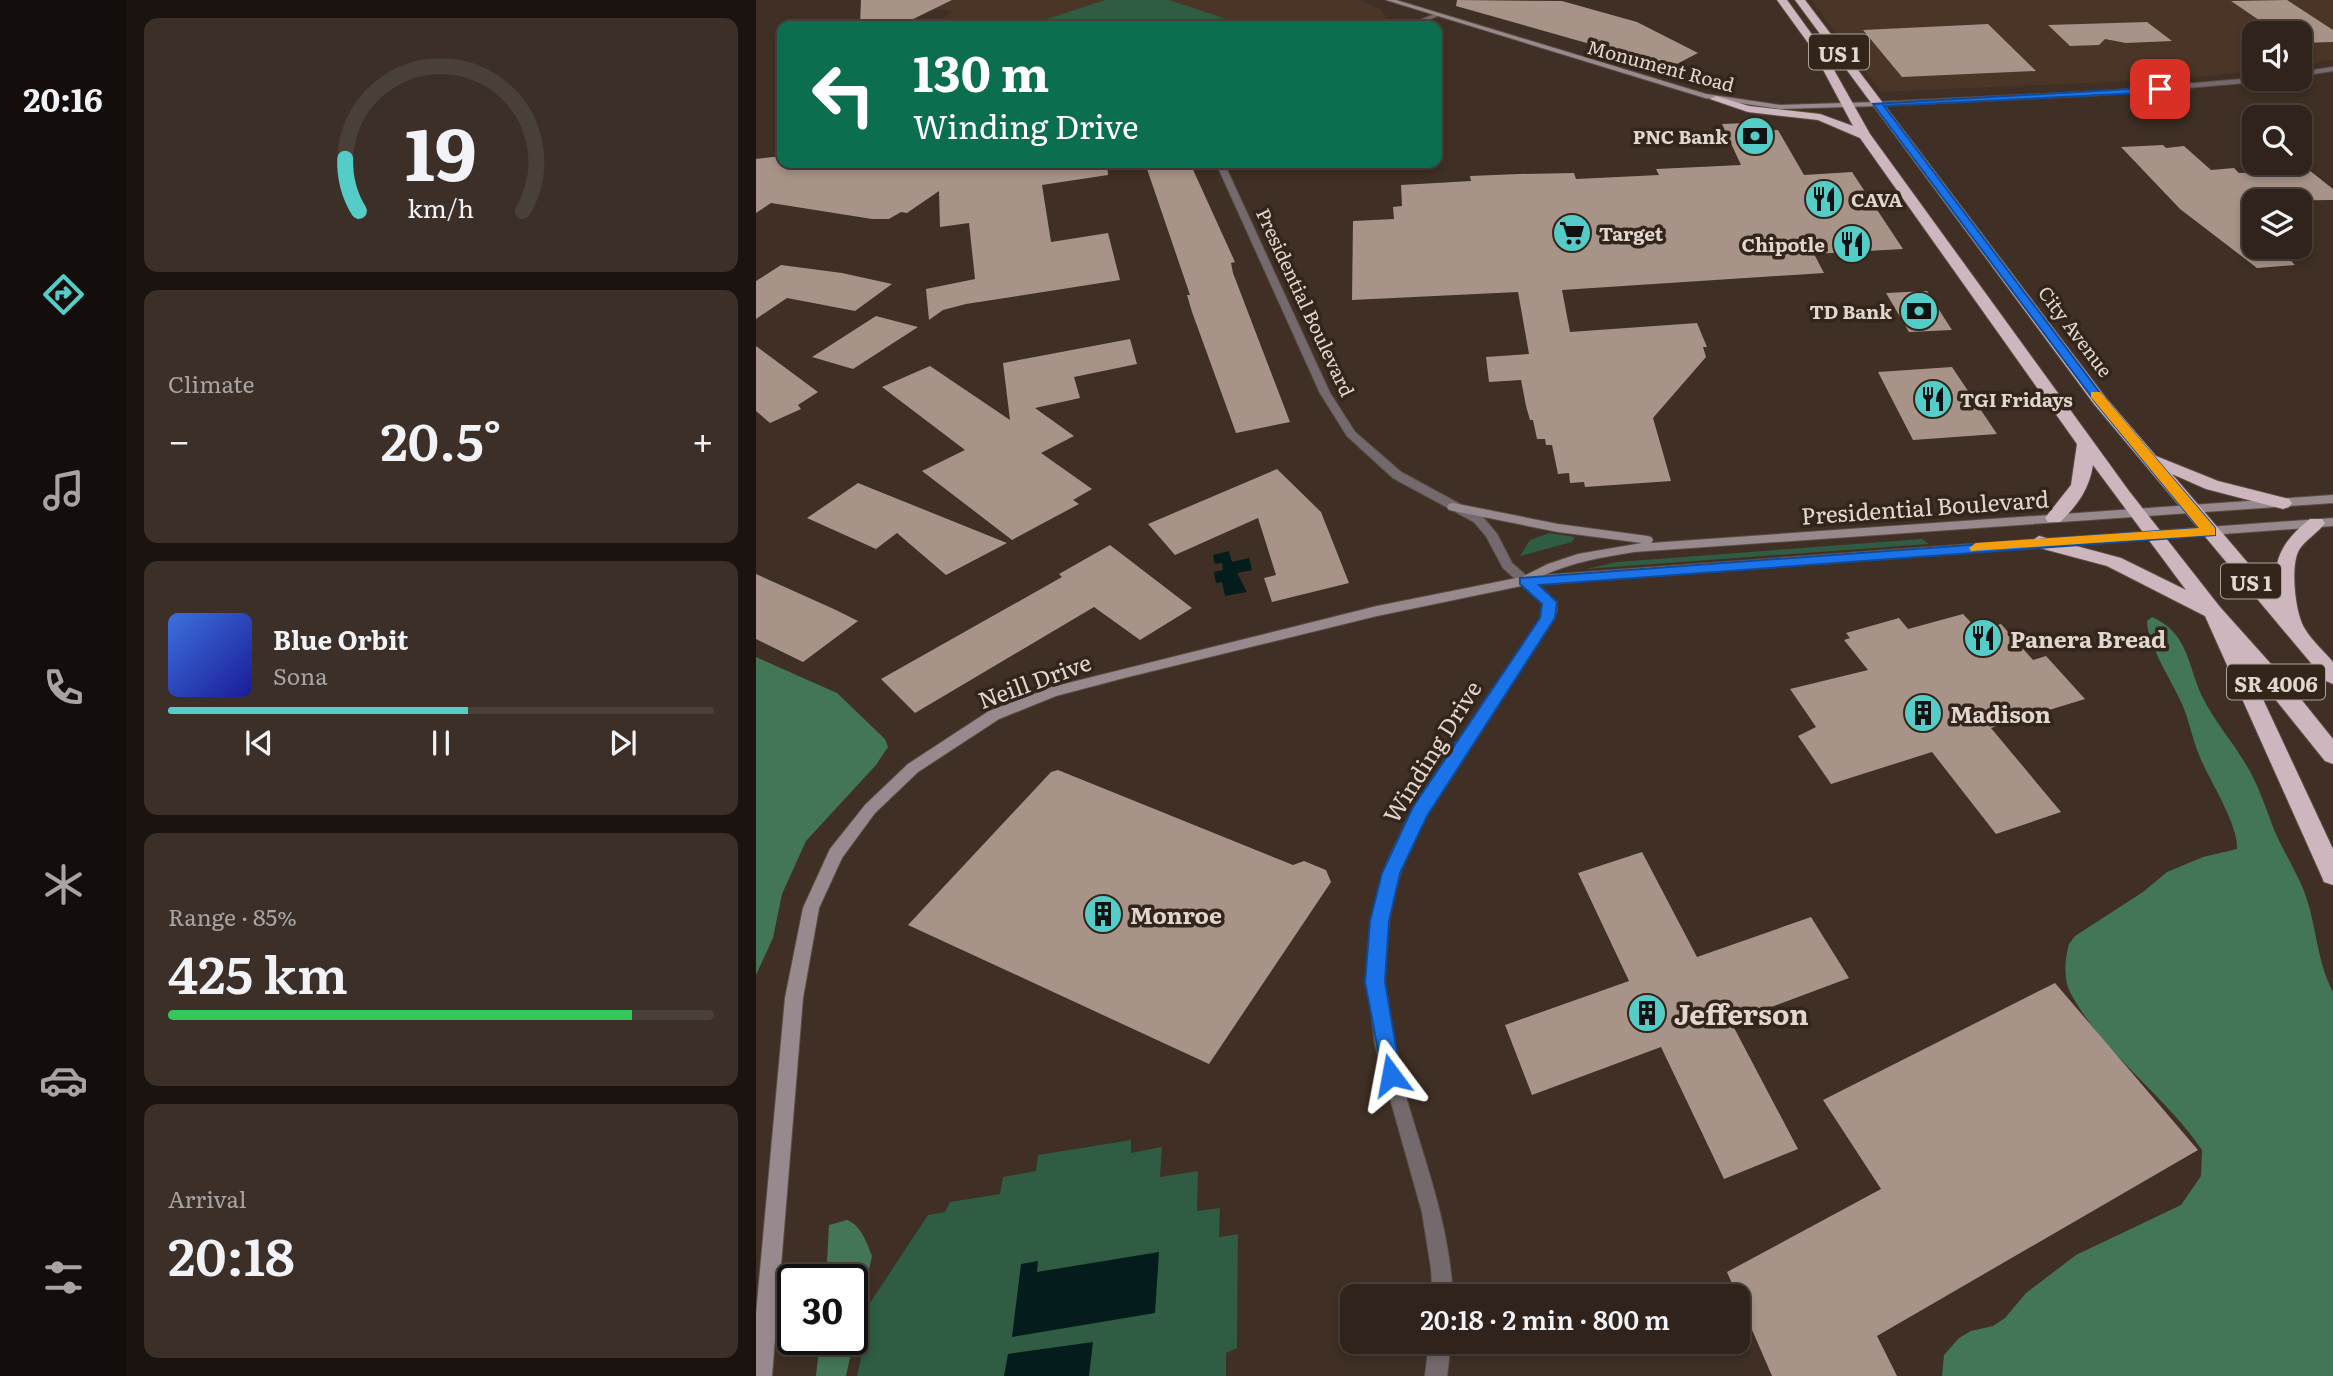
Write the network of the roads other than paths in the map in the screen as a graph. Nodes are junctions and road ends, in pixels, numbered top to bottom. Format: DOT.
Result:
graph roads {
  1 [pos="1389,0"];
  2 [pos="1782,0"];
  3 [pos="1800,0"];
  4 [pos="1437,15"];
  5 [pos="1421,21"];
  6 [pos="2333,69"];
  7 [pos="2312,72"];
  8 [pos="2242,81"];
  9 [pos="1716,99"];
  10 [pos="1877,104"];
  11 [pos="1847,106"];
  12 [pos="1864,135"];
  13 [pos="1222,168"];
  14 [pos="2086,443"];
  15 [pos="2148,458"];
  16 [pos="2333,499"];
  17 [pos="2283,503"];
  18 [pos="1453,507"];
  19 [pos="2192,510"];
  20 [pos="2137,512"];
  21 [pos="2054,518"];
  22 [pos="2325,522"];
  23 [pos="2210,531"];
  24 [pos="2154,535"];
  25 [pos="2039,542"];
  26 [pos="1705,543"];
  27 [pos="1525,581"];
  28 [pos="2213,612"];
  29 [pos="2293,629"];
  30 [pos="2333,676"];
  31 [pos="2333,755"];
  32 [pos="2333,874"];
  33 [pos="1442,1284"];
  34 [pos="1439,1354"];
  35 [pos="761,1376"];
  36 [pos="1436,1376"];
  1 -- 4 [label="main road, Monument Road"];
  2 -- 11 [label="highway, US 1"];
  3 -- 10 [label="highway, City Avenue / US 1"];
  4 -- 5 [label="street"];
  4 -- 9 [label="main road, Monument Road"];
  6 -- 7 [label="street"];
  8 -- 10 [label="street, Monument Road"];
  9 -- 11 [label="main road, Monument Road"];
  9 -- 12 [label="highway"];
  10 -- 11 [label="main road, Monument Road"];
  10 -- 15 [label="highway, City Avenue / US 1"];
  11 -- 12 [label="highway, US 1"];
  12 -- 14 [label="highway, US 1"];
  13 -- 18 [label="street, Presidential Boulevard"];
  14 -- 20 [label="highway, US 1"];
  14 -- 21 [label="highway"];
  15 -- 17 [label="highway"];
  15 -- 19 [label="highway, City Avenue / US 1"];
  16 -- 17 [label="main road, Presidential Boulevard"];
  17 -- 19 [label="main road, Presidential Boulevard"];
  18 -- 26 [label="main road"];
  18 -- 27 [label="street, Presidential Boulevard"];
  19 -- 20 [label="main road, Presidential Boulevard"];
  19 -- 23 [label="highway, City Avenue / US 1"];
  20 -- 21 [label="main road, Presidential Boulevard"];
  20 -- 24 [label="highway, US 1"];
  21 -- 26 [label="main road, Presidential Boulevard"];
  22 -- 23 [label="main road, Presidential Boulevard"];
  22 -- 29 [label="highway"];
  23 -- 24 [label="main road, Presidential Boulevard"];
  23 -- 29 [label="highway, City Avenue / US 1"];
  24 -- 25 [label="main road, Presidential Boulevard"];
  24 -- 28 [label="highway, US 1"];
  25 -- 27 [label="main road, Presidential Boulevard"];
  25 -- 28 [label="highway"];
  26 -- 27 [label="main road, Presidential Boulevard"];
  27 -- 33 [label="street, Winding Drive"];
  27 -- 35 [label="main road, Neill Drive"];
  28 -- 31 [label="highway, SR 4006"];
  28 -- 32 [label="highway, US 1"];
  29 -- 30 [label="highway, City Avenue / US 1"];
  34 -- 36 [label="street"];
}
